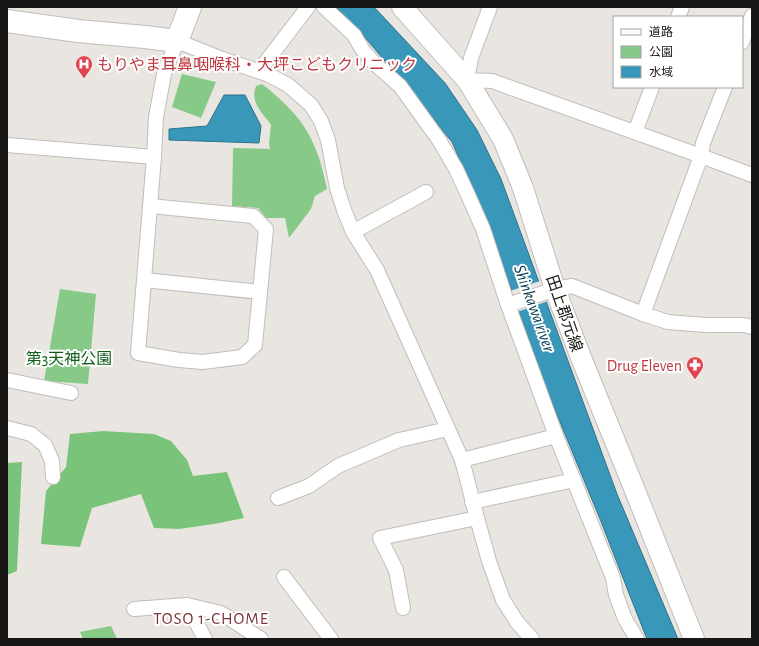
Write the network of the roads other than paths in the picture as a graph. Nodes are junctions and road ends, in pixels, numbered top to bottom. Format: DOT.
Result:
graph roads {
  1 [pos="190,7"];
  2 [pos="308,7"];
  3 [pos="324,7"];
  4 [pos="402,7"];
  5 [pos="490,7"];
  6 [pos="752,16"];
  7 [pos="7,21"];
  8 [pos="743,39"];
  9 [pos="177,41"];
  10 [pos="259,71"];
  11 [pos="467,80"];
  12 [pos="652,88"];
  13 [pos="724,88"];
  14 [pos="635,132"];
  15 [pos="7,145"];
  16 [pos="701,156"];
  17 [pos="154,157"];
  18 [pos="752,175"];
  19 [pos="426,192"];
  20 [pos="150,206"];
  21 [pos="353,232"];
  22 [pos="144,280"];
  23 [pos="555,289"];
  24 [pos="260,292"];
  25 [pos="508,305"];
  26 [pos="643,314"];
  27 [pos="752,326"];
  28 [pos="7,380"];
  29 [pos="71,393"];
  30 [pos="7,428"];
  31 [pos="448,429"];
  32 [pos="556,436"];
  33 [pos="462,460"];
  34 [pos="53,477"];
  35 [pos="574,480"];
  36 [pos="278,498"];
  37 [pos="472,502"];
  38 [pos="477,518"];
  39 [pos="284,577"];
  40 [pos="187,605"];
  41 [pos="403,608"];
  42 [pos="134,609"];
  43 [pos="204,639"];
  44 [pos="261,639"];
  45 [pos="331,639"];
  46 [pos="532,639"];
  47 [pos="637,639"];
  48 [pos="694,639"];
  1 -- 9 [label="main road"];
  2 -- 10 [label="street"];
  3 -- 25 [label="street"];
  4 -- 11 [label="street, 田上郡元線"];
  5 -- 11 [label="street"];
  6 -- 8 [label="street"];
  7 -- 9 [label="main road"];
  9 -- 10 [label="street"];
  9 -- 17 [label="street"];
  10 -- 21 [label="street"];
  11 -- 14 [label="street"];
  11 -- 23 [label="street, 田上郡元線"];
  12 -- 14 [label="street"];
  13 -- 16 [label="street"];
  14 -- 16 [label="street"];
  15 -- 17 [label="street"];
  16 -- 18 [label="street"];
  16 -- 26 [label="street"];
  17 -- 20 [label="street"];
  19 -- 21 [label="street"];
  20 -- 22 [label="street"];
  20 -- 24 [label="street"];
  21 -- 31 [label="street"];
  22 -- 24 [label="street"];
  22 -- 24 [label="street"];
  23 -- 25 [label="street"];
  23 -- 26 [label="street"];
  23 -- 48 [label="street, 田上郡元線"];
  25 -- 32 [label="street"];
  26 -- 27 [label="street"];
  28 -- 29 [label="street"];
  30 -- 34 [label="street"];
  31 -- 33 [label="street"];
  31 -- 36 [label="street"];
  32 -- 33 [label="street"];
  32 -- 35 [label="street"];
  33 -- 37 [label="street"];
  35 -- 37 [label="street"];
  35 -- 47 [label="street"];
  37 -- 38 [label="street"];
  38 -- 41 [label="street"];
  38 -- 46 [label="street"];
  39 -- 45 [label="street"];
  40 -- 42 [label="street"];
  40 -- 43 [label="street"];
  40 -- 44 [label="street"];
}
